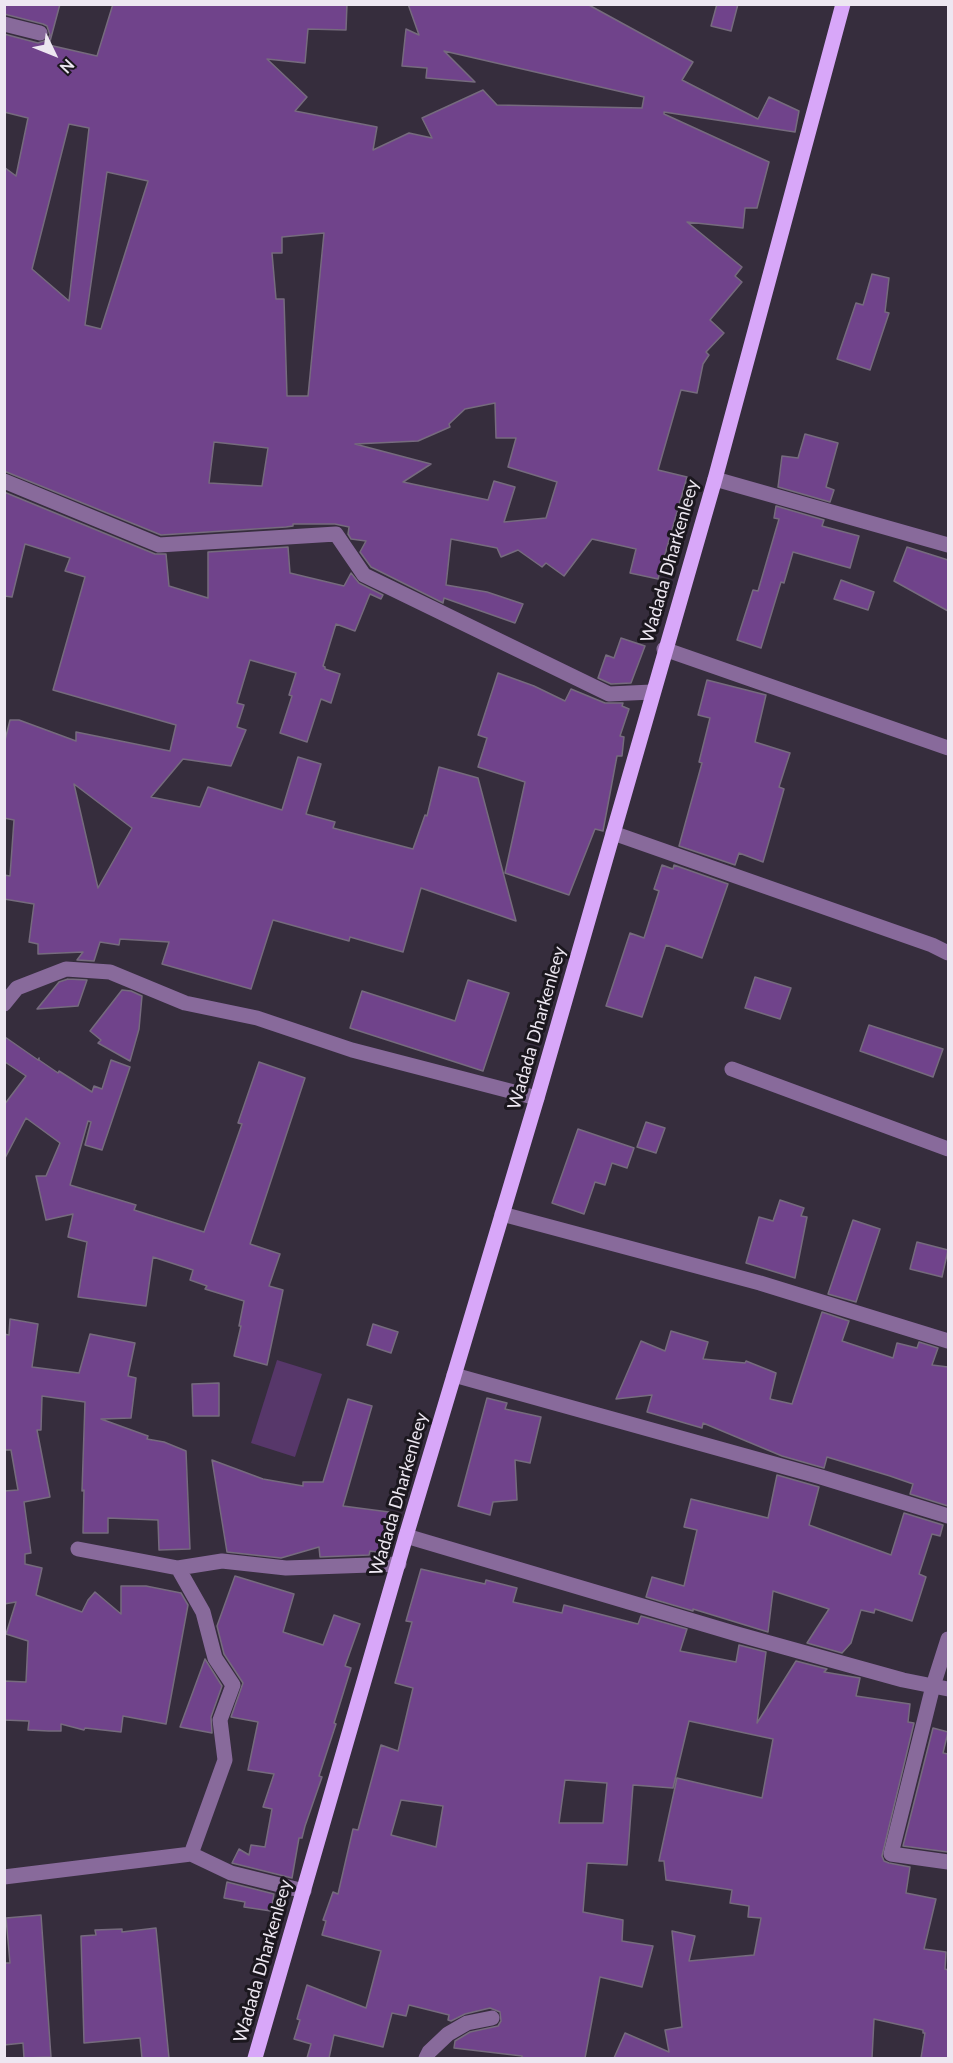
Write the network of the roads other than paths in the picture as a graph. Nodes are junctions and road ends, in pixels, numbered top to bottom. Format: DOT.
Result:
graph roads {
  1 [pos="843,4"];
  2 [pos="4,24"];
  3 [pos="40,33"];
  4 [pos="715,478"];
  5 [pos="4,481"];
  6 [pos="948,545"];
  7 [pos="664,650"];
  8 [pos="652,692"];
  9 [pos="948,748"];
  10 [pos="613,832"];
  11 [pos="948,953"];
  12 [pos="4,1004"];
  13 [pos="732,1069"];
  14 [pos="537,1098"];
  15 [pos="948,1149"];
  16 [pos="502,1214"];
  17 [pos="948,1341"];
  18 [pos="454,1375"];
  19 [pos="948,1516"];
  20 [pos="406,1536"];
  21 [pos="78,1549"];
  22 [pos="399,1564"];
  23 [pos="178,1568"];
  24 [pos="948,1640"];
  25 [pos="933,1686"];
  26 [pos="948,1689"];
  27 [pos="192,1854"];
  28 [pos="948,1862"];
  29 [pos="4,1877"];
  30 [pos="304,1891"];
  31 [pos="492,2018"];
  32 [pos="255,2058"];
  33 [pos="426,2058"];
  1 -- 4 [label="main road, Wadada Dharkenleey"];
  2 -- 3 [label="street"];
  4 -- 6 [label="street"];
  4 -- 7 [label="main road, Wadada Dharkenleey"];
  5 -- 8 [label="street"];
  7 -- 8 [label="main road, Wadada Dharkenleey"];
  7 -- 9 [label="street"];
  8 -- 10 [label="main road, Wadada Dharkenleey"];
  10 -- 11 [label="street"];
  10 -- 14 [label="main road, Wadada Dharkenleey"];
  12 -- 14 [label="street"];
  13 -- 15 [label="street"];
  14 -- 16 [label="main road, Wadada Dharkenleey"];
  16 -- 17 [label="street"];
  16 -- 18 [label="main road, Wadada Dharkenleey"];
  18 -- 19 [label="street"];
  18 -- 20 [label="main road, Wadada Dharkenleey"];
  20 -- 22 [label="main road, Wadada Dharkenleey"];
  20 -- 25 [label="street"];
  21 -- 23 [label="street"];
  22 -- 23 [label="street"];
  22 -- 30 [label="main road, Wadada Dharkenleey"];
  23 -- 27 [label="street"];
  24 -- 25 [label="street"];
  25 -- 26 [label="street"];
  25 -- 28 [label="street"];
  27 -- 29 [label="street"];
  27 -- 30 [label="street"];
  30 -- 32 [label="main road, Wadada Dharkenleey"];
  31 -- 33 [label="street"];
}
